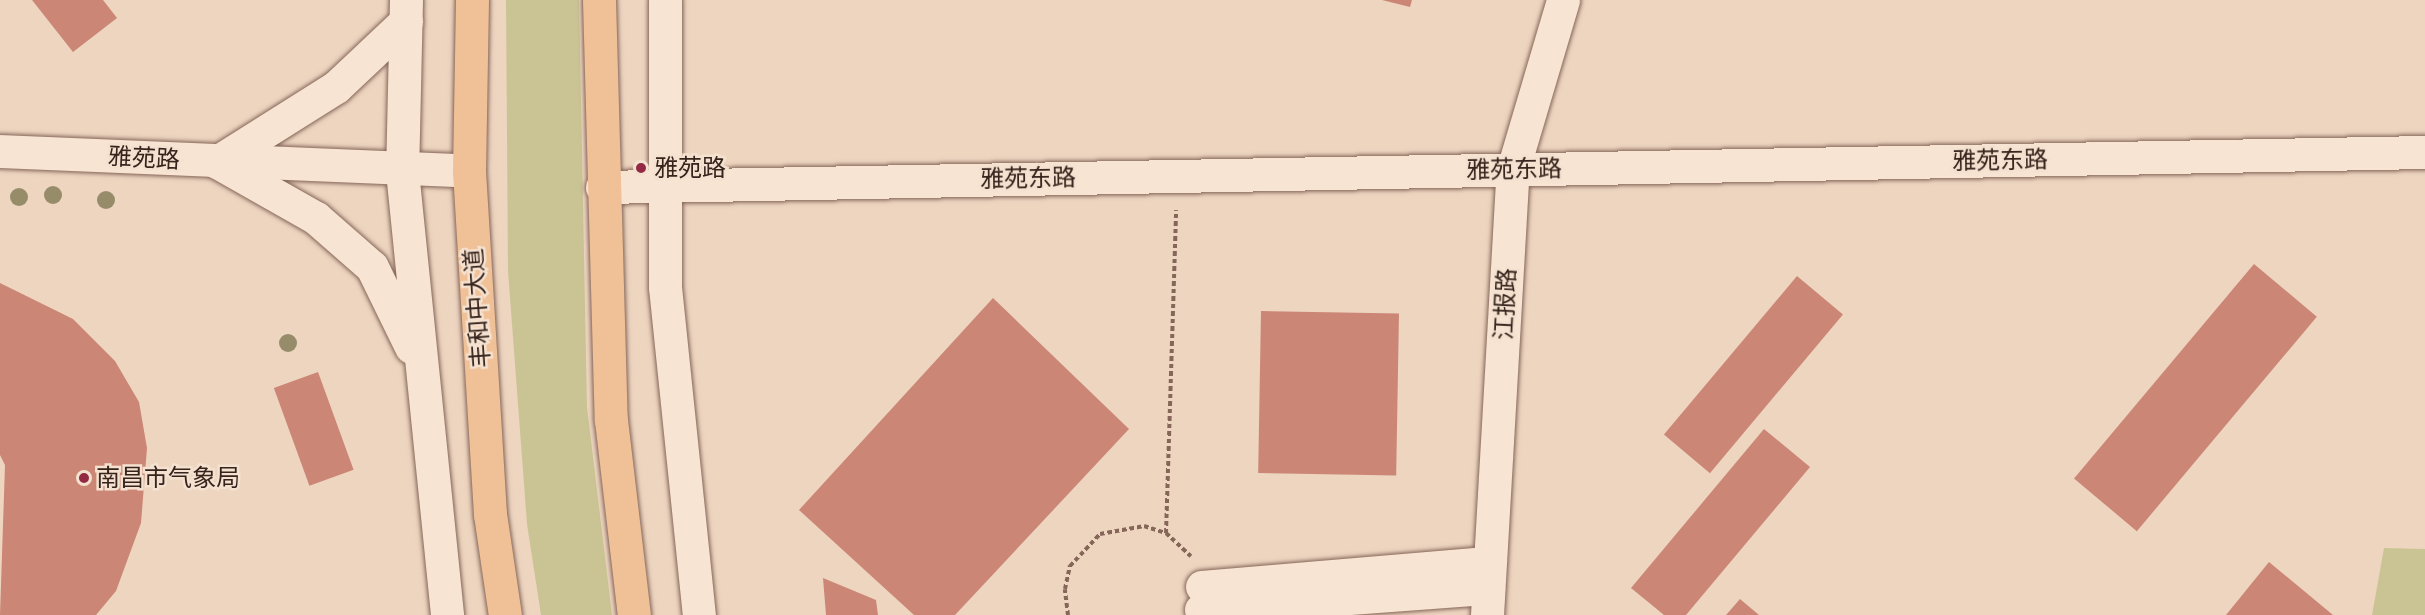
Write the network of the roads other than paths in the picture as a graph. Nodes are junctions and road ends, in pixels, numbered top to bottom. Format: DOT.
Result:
graph roads {
  1 [pos="472,0"];
  2 [pos="599,0"];
  3 [pos="665,0"];
  4 [pos="1563,0"];
  5 [pos="406,11"];
  6 [pos="0,151"];
  7 [pos="2425,152"];
  8 [pos="217,162"];
  9 [pos="1512,169"];
  10 [pos="402,171"];
  11 [pos="469,171"];
  12 [pos="663,185"];
  13 [pos="602,187"];
  14 [pos="420,365"];
  15 [pos="1489,589"];
  16 [pos="1202,599"];
  17 [pos="447,615"];
  18 [pos="505,615"];
  19 [pos="634,615"];
  20 [pos="699,615"];
  1 -- 11 [label="main road, 丰和中大道"];
  2 -- 13 [label="main road"];
  3 -- 12 [label="street"];
  4 -- 9 [label="street, 江报路"];
  5 -- 8 [label="street"];
  5 -- 10 [label="street"];
  6 -- 8 [label="street, 雅苑路"];
  7 -- 9 [label="street, 雅苑东路"];
  8 -- 10 [label="street, 雅苑路"];
  8 -- 14 [label="street"];
  9 -- 12 [label="street, 雅苑东路"];
  9 -- 15 [label="street, 江报路"];
  10 -- 11 [label="street, 雅苑路"];
  10 -- 14 [label="street"];
  11 -- 18 [label="main road, 丰和中大道"];
  12 -- 13 [label="street, 雅苑东路"];
  12 -- 20 [label="street"];
  13 -- 19 [label="main road"];
  14 -- 17 [label="street"];
  15 -- 16 [label="street"];
}
